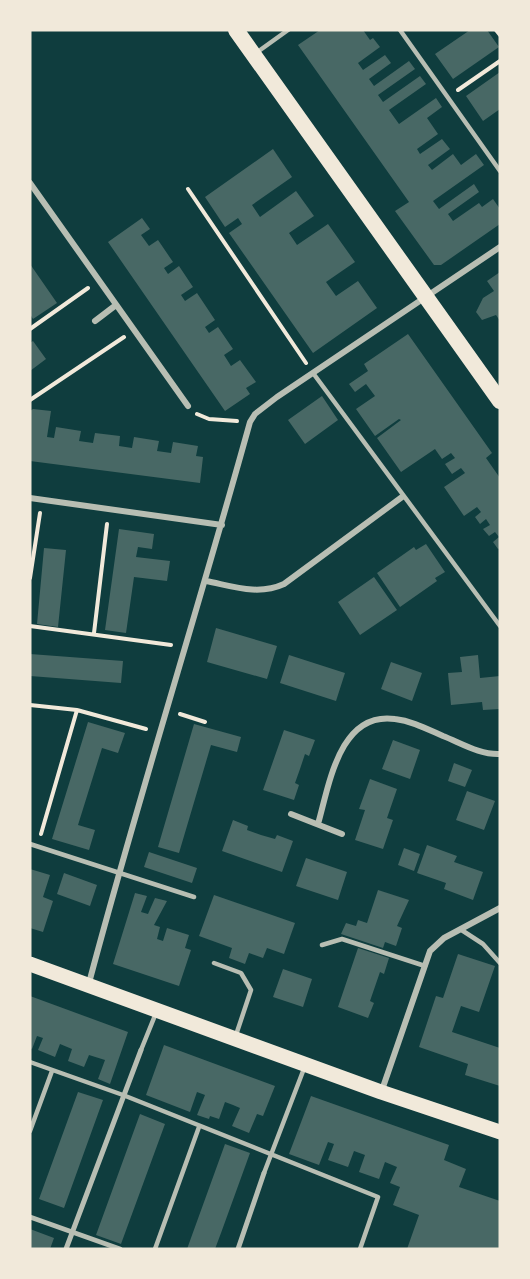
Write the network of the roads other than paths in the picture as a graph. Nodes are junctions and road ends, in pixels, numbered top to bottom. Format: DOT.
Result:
graph roads {
  1 [pos="236,30"];
  2 [pos="288,30"];
  3 [pos="400,30"];
  4 [pos="254,55"];
  5 [pos="500,171"];
  6 [pos="30,183"];
  7 [pos="500,247"];
  8 [pos="424,298"];
  9 [pos="116,306"];
  10 [pos="95,321"];
  11 [pos="313,373"];
  12 [pos="500,401"];
  13 [pos="188,406"];
  14 [pos="402,497"];
  15 [pos="30,498"];
  16 [pos="222,525"];
  17 [pos="206,581"];
  18 [pos="500,626"];
  19 [pos="500,754"];
  20 [pos="291,814"];
  21 [pos="318,824"];
  22 [pos="342,834"];
  23 [pos="30,844"];
  24 [pos="118,873"];
  25 [pos="194,897"];
  26 [pos="500,908"];
  27 [pos="460,929"];
  28 [pos="322,945"];
  29 [pos="214,963"];
  30 [pos="500,963"];
  31 [pos="30,964"];
  32 [pos="425,966"];
  33 [pos="89,984"];
  34 [pos="157,1011"];
  35 [pos="235,1039"];
  36 [pos="141,1050"];
  37 [pos="30,1062"];
  38 [pos="305,1065"];
  39 [pos="52,1071"];
  40 [pos="381,1092"];
  41 [pos="123,1095"];
  42 [pos="199,1127"];
  43 [pos="30,1131"];
  44 [pos="500,1132"];
  45 [pos="270,1155"];
  46 [pos="264,1173"];
  47 [pos="30,1217"];
  48 [pos="72,1232"];
  49 [pos="66,1249"];
  50 [pos="120,1249"];
  51 [pos="155,1249"];
  52 [pos="238,1249"];
  53 [pos="360,1249"];
  1 -- 4 [label="highway"];
  2 -- 4 [label="lane"];
  3 -- 5 [label="lane"];
  4 -- 8 [label="highway"];
  6 -- 9 [label="street"];
  7 -- 8 [label="street"];
  8 -- 11 [label="street"];
  8 -- 12 [label="highway"];
  9 -- 10 [label="street"];
  9 -- 13 [label="street"];
  11 -- 14 [label="lane"];
  11 -- 16 [label="street"];
  14 -- 17 [label="street"];
  14 -- 18 [label="lane"];
  15 -- 16 [label="street"];
  16 -- 17 [label="street"];
  17 -- 24 [label="street"];
  19 -- 21 [label="street"];
  20 -- 21 [label="street"];
  21 -- 22 [label="street"];
  23 -- 24 [label="lane"];
  24 -- 25 [label="lane"];
  24 -- 33 [label="street"];
  26 -- 27 [label="street"];
  27 -- 30 [label="lane"];
  27 -- 32 [label="street"];
  28 -- 32 [label="lane"];
  29 -- 35 [label="lane"];
  31 -- 33 [label="main road"];
  32 -- 40 [label="street"];
  33 -- 34 [label="main road"];
  34 -- 35 [label="main road"];
  34 -- 36 [label="lane"];
  35 -- 38 [label="main road"];
  36 -- 41 [label="street"];
  37 -- 39 [label="lane"];
  38 -- 40 [label="main road"];
  38 -- 45 [label="lane"];
  39 -- 41 [label="lane"];
  39 -- 43 [label="lane"];
  40 -- 44 [label="main road"];
  41 -- 42 [label="lane"];
  41 -- 48 [label="street"];
  42 -- 45 [label="lane"];
  42 -- 51 [label="lane"];
  45 -- 46 [label="lane"];
  45 -- 53 [label="lane"];
  46 -- 52 [label="street"];
  47 -- 48 [label="street"];
  48 -- 49 [label="street"];
  48 -- 50 [label="street"];
}
